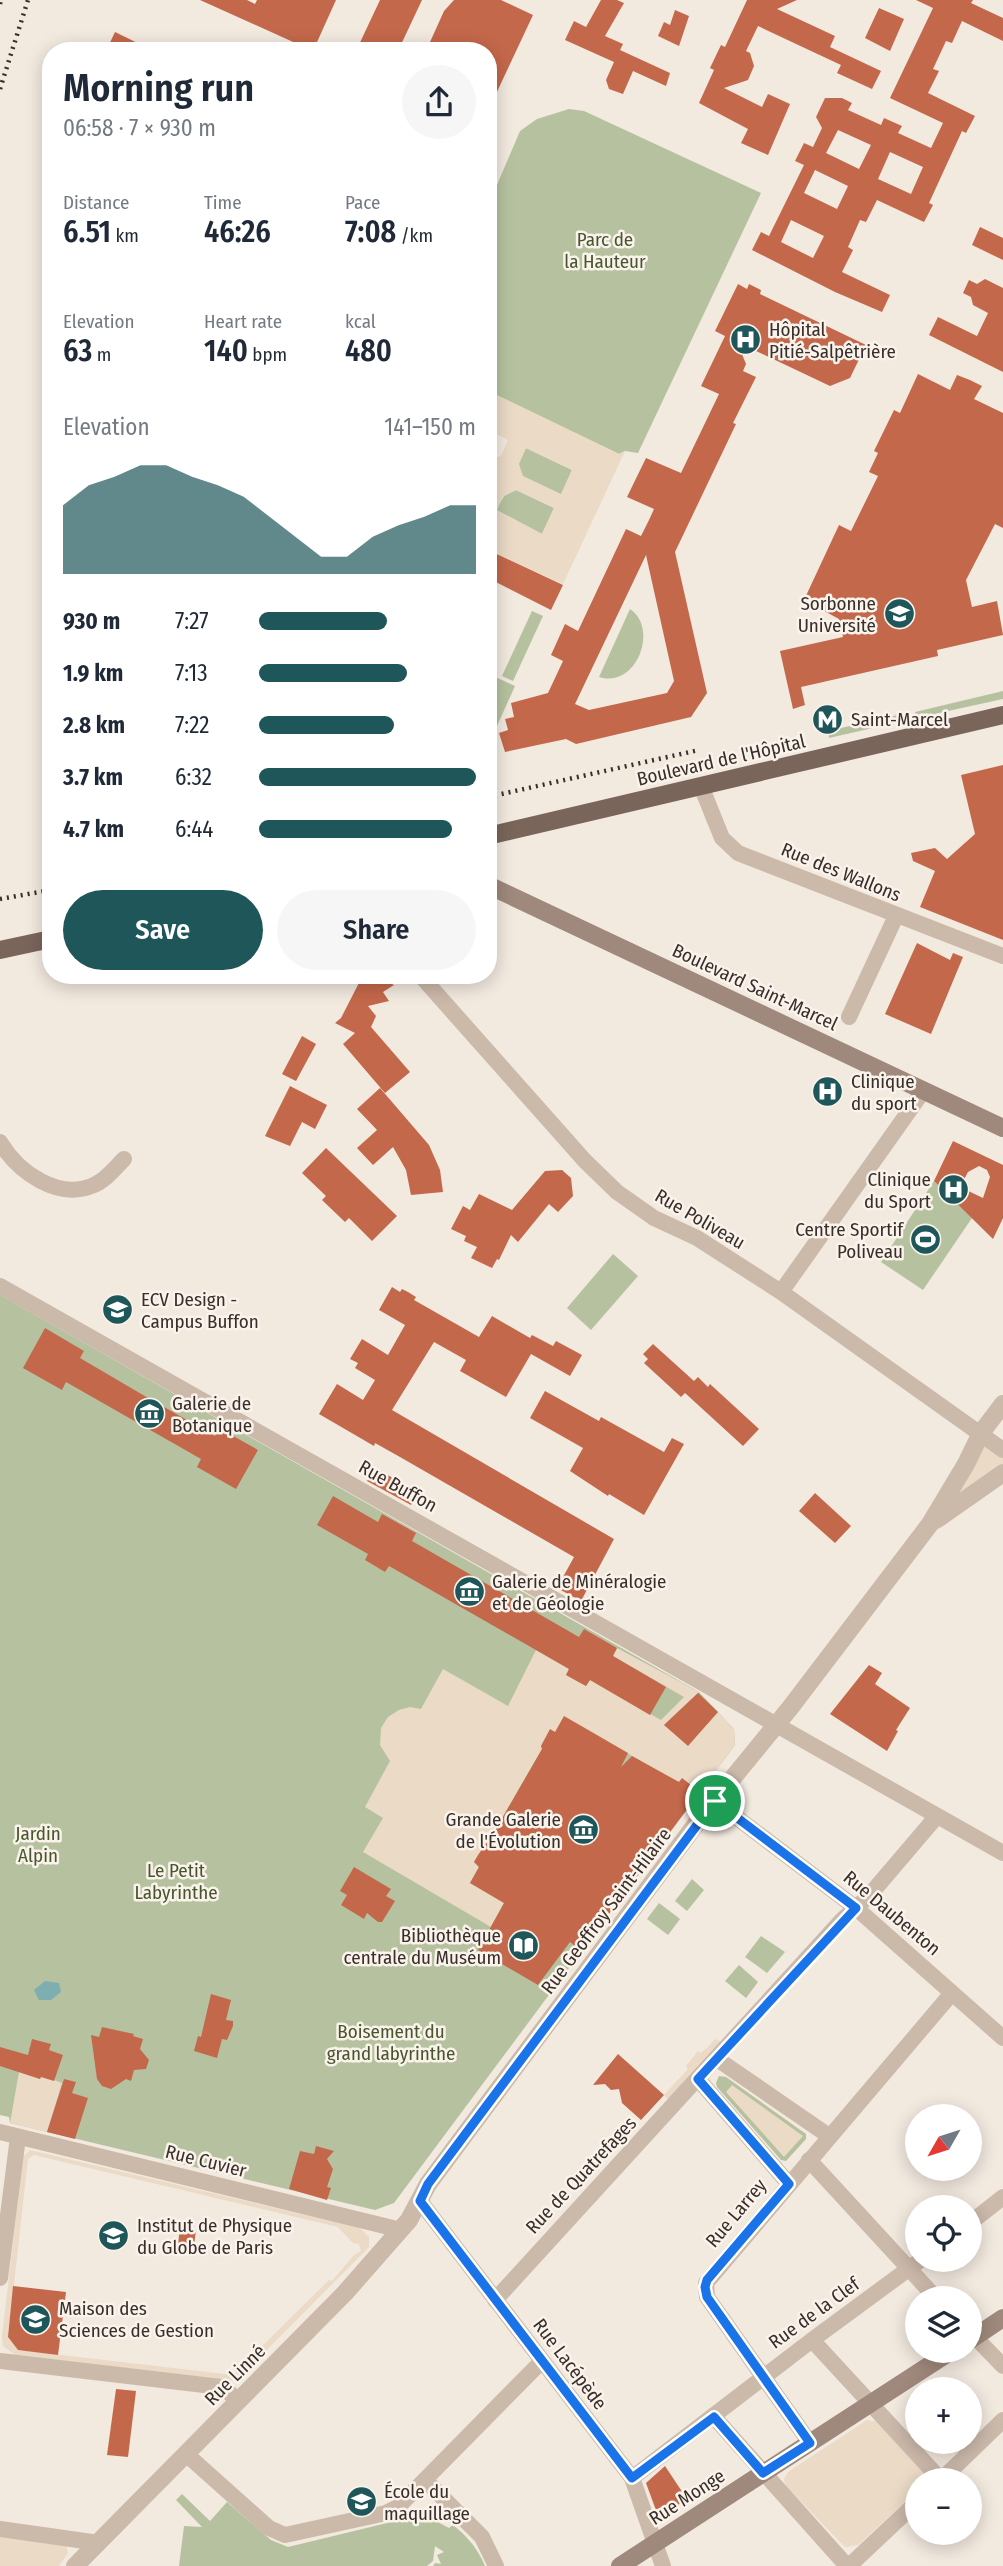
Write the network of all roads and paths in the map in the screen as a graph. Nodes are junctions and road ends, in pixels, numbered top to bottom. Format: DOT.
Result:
graph roads {
  1 [pos="1003,715"];
  2 [pos="701,786"];
  3 [pos="497,834"];
  4 [pos="497,889"];
  5 [pos="896,916"];
  6 [pos="42,941"];
  7 [pos="0,950"];
  8 [pos="1003,956"];
  9 [pos="428,984"];
  10 [pos="849,1017"];
  11 [pos="924,1090"];
  12 [pos="1003,1128"];
  13 [pos="0,1142"];
  14 [pos="124,1159"];
  15 [pos="0,1286"];
  16 [pos="781,1292"];
  17 [pos="1003,1404"];
  18 [pos="981,1433"];
  19 [pos="1003,1450"];
  20 [pos="1003,1473"];
  21 [pos="930,1524"];
  22 [pos="775,1724"];
  23 [pos="715,1801"];
  24 [pos="937,1816"];
  25 [pos="1003,1853"];
  26 [pos="856,1908"];
  27 [pos="952,1993"];
  28 [pos="1003,2038"];
  29 [pos="717,2059"];
  30 [pos="698,2079"];
  31 [pos="0,2132"];
  32 [pos="829,2136"];
  33 [pos="19,2137"];
  34 [pos="809,2160"];
  35 [pos="789,2184"];
  36 [pos="1003,2197"];
  37 [pos="418,2204"];
  38 [pos="982,2214"];
  39 [pos="401,2230"];
  40 [pos="905,2267"];
  41 [pos="905,2272"];
  42 [pos="910,2272"];
  43 [pos="0,2278"];
  44 [pos="924,2286"];
  45 [pos="495,2300"];
  46 [pos="1003,2318"];
  47 [pos="982,2330"];
  48 [pos="812,2340"];
  49 [pos="982,2346"];
  50 [pos="0,2361"];
  51 [pos="541,2362"];
  52 [pos="933,2363"];
  53 [pos="1003,2366"];
  54 [pos="763,2378"];
  55 [pos="239,2400"];
  56 [pos="872,2403"];
  57 [pos="714,2417"];
  58 [pos="1003,2420"];
  59 [pos="810,2443"];
  60 [pos="186,2454"];
  61 [pos="930,2468"];
  62 [pos="953,2468"];
  63 [pos="763,2473"];
  64 [pos="632,2478"];
  65 [pos="425,2480"];
  66 [pos="905,2513"];
  67 [pos="0,2529"];
  68 [pos="99,2543"];
  69 [pos="655,2543"];
  70 [pos="75,2566"];
  71 [pos="496,2566"];
  72 [pos="620,2566"];
  73 [pos="663,2566"];
  74 [pos="848,2566"];
  1 -- 2 [label="main road, Boulevard de l'Hôpital"];
  2 -- 3 [label="main road, Boulevard de l'Hôpital"];
  2 -- 5 [label="street, Rue des Wallons"];
  4 -- 11 [label="main road, Boulevard Saint-Marcel"];
  5 -- 8 [label="street, Rue des Wallons"];
  5 -- 10 [label="street"];
  6 -- 7 [label="main road"];
  9 -- 16 [label="street, Rue Poliveau"];
  11 -- 12 [label="main road, Boulevard Saint-Marcel"];
  11 -- 16 [label="street"];
  13 -- 14 [label="street"];
  15 -- 22 [label="street, Rue Buffon"];
  16 -- 18 [label="street, Rue Poliveau"];
  17 -- 18 [label="street, Rue Geoffroy Saint-Hilaire"];
  18 -- 19 [label="street, Rue Poliveau"];
  18 -- 21 [label="street, Rue Geoffroy Saint-Hilaire"];
  20 -- 21 [label="street"];
  21 -- 22 [label="street, Rue Geoffroy Saint-Hilaire"];
  22 -- 23 [label="street, Rue Geoffroy Saint-Hilaire"];
  22 -- 24 [label="street, Rue Buffon"];
  23 -- 26 [label="street, Rue Daubenton"];
  23 -- 37 [label="street, Rue Geoffroy Saint-Hilaire"];
  24 -- 25 [label="street, Rue Buffon"];
  24 -- 26 [label="street, Rue de Quatrefages"];
  26 -- 27 [label="street, Rue Daubenton"];
  26 -- 29 [label="street, Rue de Quatrefages"];
  27 -- 28 [label="street, Rue Daubenton"];
  27 -- 32 [label="street, Rue Larrey"];
  29 -- 30 [label="street, Rue de Quatrefages"];
  29 -- 32 [label="street"];
  30 -- 35 [label="street"];
  30 -- 45 [label="street, Rue de Quatrefages"];
  31 -- 33 [label="street, Rue Cuvier"];
  32 -- 34 [label="street, Rue Larrey"];
  33 -- 39 [label="street, Rue Cuvier"];
  33 -- 43 [label="street"];
  34 -- 35 [label="street, Rue Larrey"];
  34 -- 40 [label="street"];
  35 -- 54 [label="street, Rue Larrey"];
  36 -- 38 [label="street"];
  37 -- 39 [label="street, Rue Linné"];
  37 -- 45 [label="street, Rue Lacépède"];
  39 -- 55 [label="street, Rue Linné"];
  41 -- 48 [label="street, Rue de la Clef"];
  42 -- 44 [label="street"];
  45 -- 51 [label="street, Rue Lacépède"];
  46 -- 47 [label="main road"];
  48 -- 54 [label="street, Rue de la Clef"];
  48 -- 56 [label="street"];
  49 -- 53 [label="street"];
  50 -- 55 [label="street"];
  51 -- 64 [label="street, Rue Lacépède"];
  51 -- 65 [label="street"];
  52 -- 56 [label="main road, Rue Monge"];
  54 -- 57 [label="street, Rue de la Clef"];
  54 -- 59 [label="street, Rue Larrey"];
  55 -- 60 [label="street, Rue Linné"];
  56 -- 59 [label="main road, Rue Monge"];
  56 -- 61 [label="street"];
  57 -- 63 [label="street"];
  57 -- 64 [label="street, Rue de la Clef"];
  58 -- 62 [label="street"];
  59 -- 63 [label="main road, Rue Monge"];
  60 -- 65 [label="street"];
  60 -- 68 [label="street, Rue Linné"];
  63 -- 69 [label="main road, Rue Monge"];
  63 -- 74 [label="street"];
  64 -- 69 [label="street, Rue Lacépède"];
  65 -- 71 [label="street"];
  66 -- 74 [label="street"];
  67 -- 68 [label="street"];
  68 -- 70 [label="street, Rue Linné"];
  69 -- 72 [label="main road, Rue Monge"];
  69 -- 73 [label="street, Rue Lacépède"];
}
